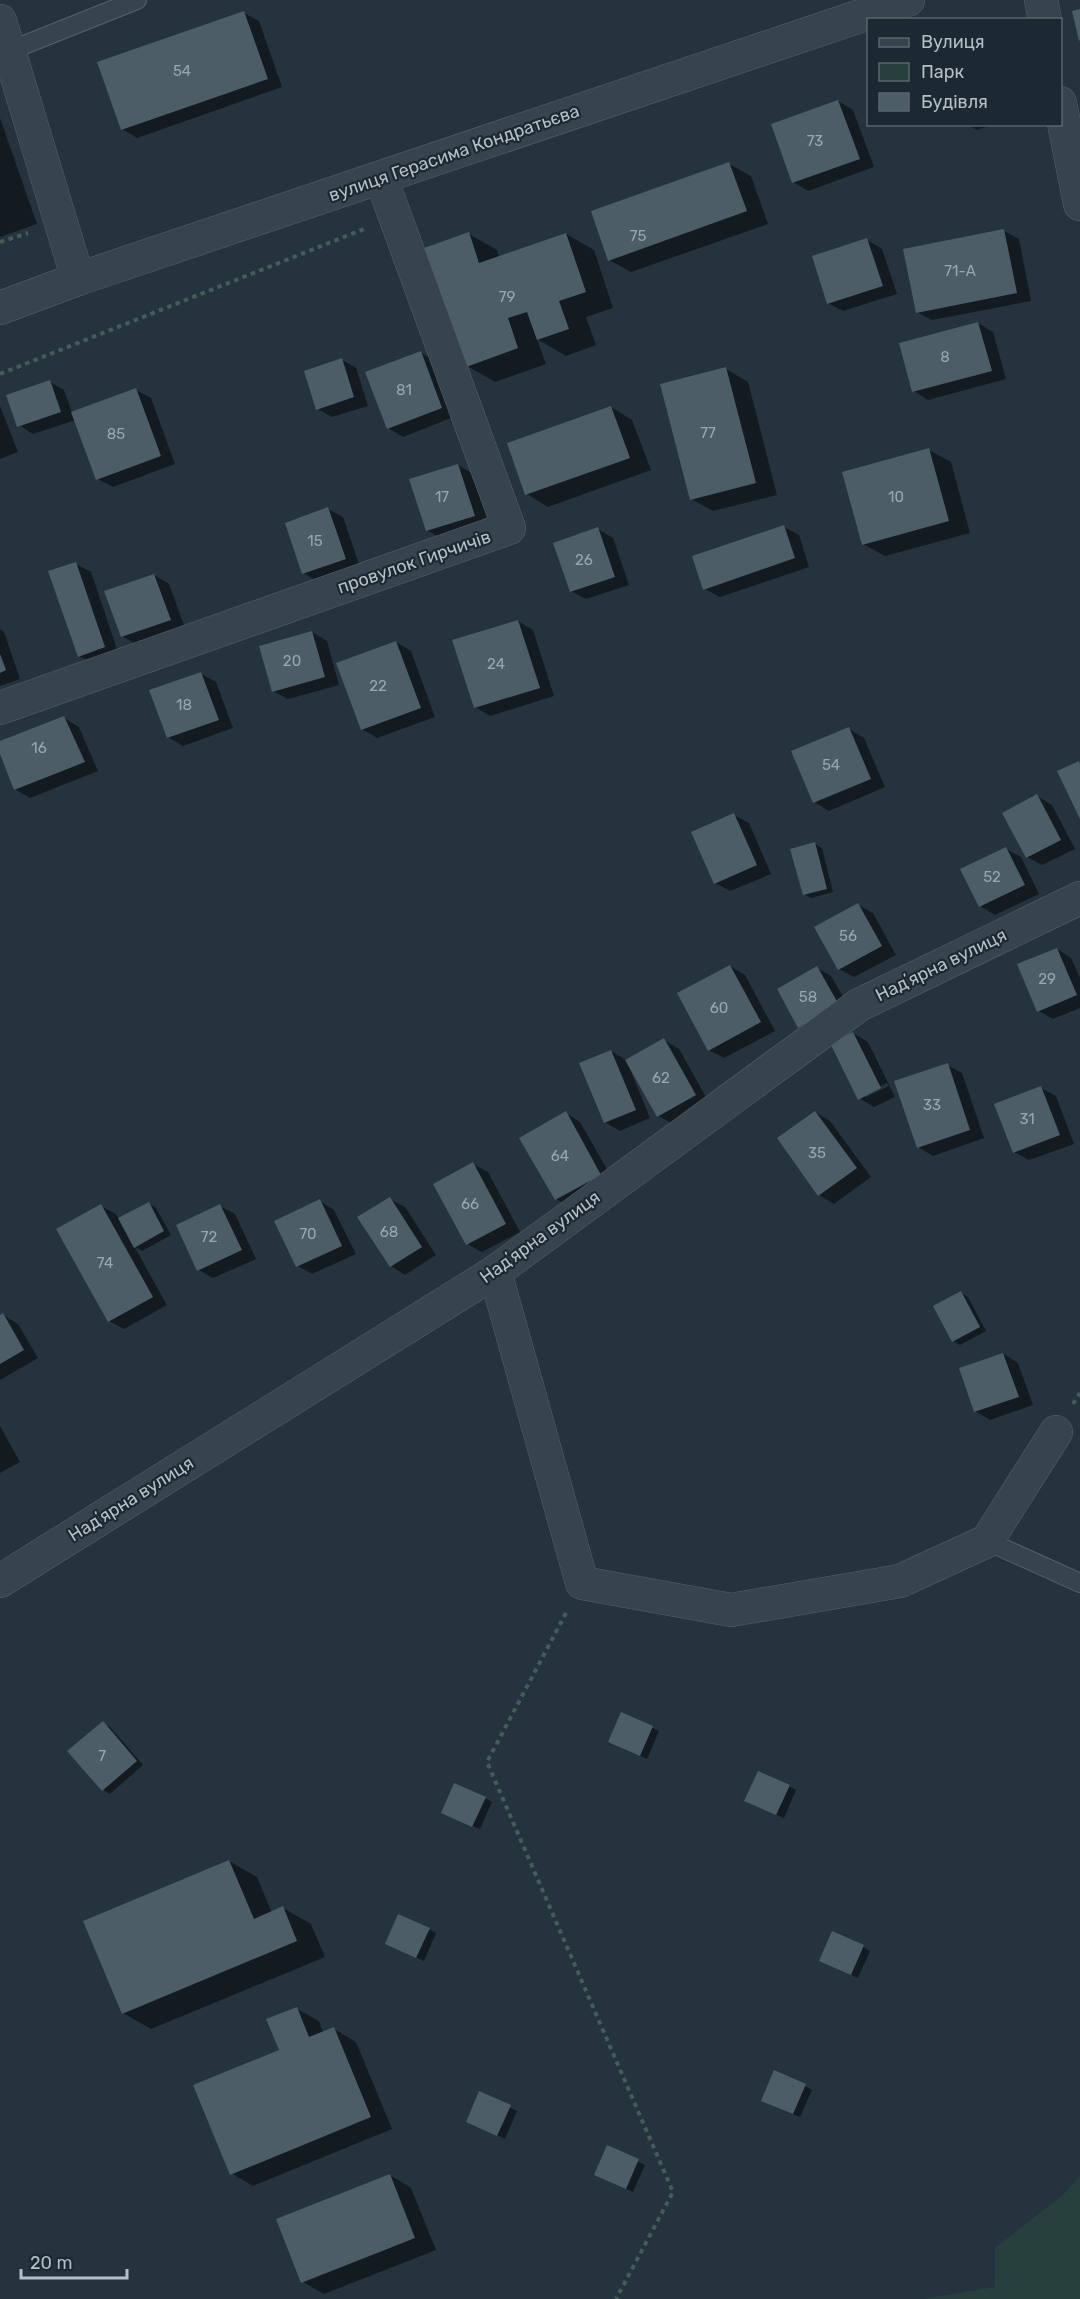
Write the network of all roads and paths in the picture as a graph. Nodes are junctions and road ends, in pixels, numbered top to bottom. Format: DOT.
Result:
graph roads {
  1 [pos="137,0"];
  2 [pos="909,0"];
  3 [pos="1041,0"];
  4 [pos="1044,18"];
  5 [pos="4,36"];
  6 [pos="1062,113"];
  7 [pos="381,178"];
  8 [pos="1080,204"];
  9 [pos="394,217"];
  10 [pos="78,279"];
  11 [pos="0,308"];
  12 [pos="0,374"];
  13 [pos="0,708"];
  14 [pos="1080,898"];
  15 [pos="495,1272"];
  16 [pos="1056,1432"];
  17 [pos="987,1541"];
  18 [pos="0,1581"];
  19 [pos="582,1583"];
  20 [pos="1080,1583"];
  21 [pos="616,2299"];
  1 -- 5 [label="lane"];
  2 -- 7 [label="street, вулиця Герасима Кондратьєва"];
  3 -- 4 [label="street"];
  5 -- 10 [label="street"];
  6 -- 8 [label="street"];
  7 -- 9 [label="street, провулок Гирчичів"];
  7 -- 10 [label="street, вулиця Герасима Кондратьєва"];
  9 -- 12 [label="path"];
  9 -- 13 [label="street, провулок Гирчичів"];
  10 -- 11 [label="street, вулиця Герасима Кондратьєва"];
  14 -- 15 [label="street, Надʼярна вулиця"];
  15 -- 18 [label="street, Надʼярна вулиця"];
  15 -- 19 [label="street"];
  16 -- 17 [label="street"];
  17 -- 19 [label="street"];
  17 -- 20 [label="lane"];
  19 -- 21 [label="path"];
}
